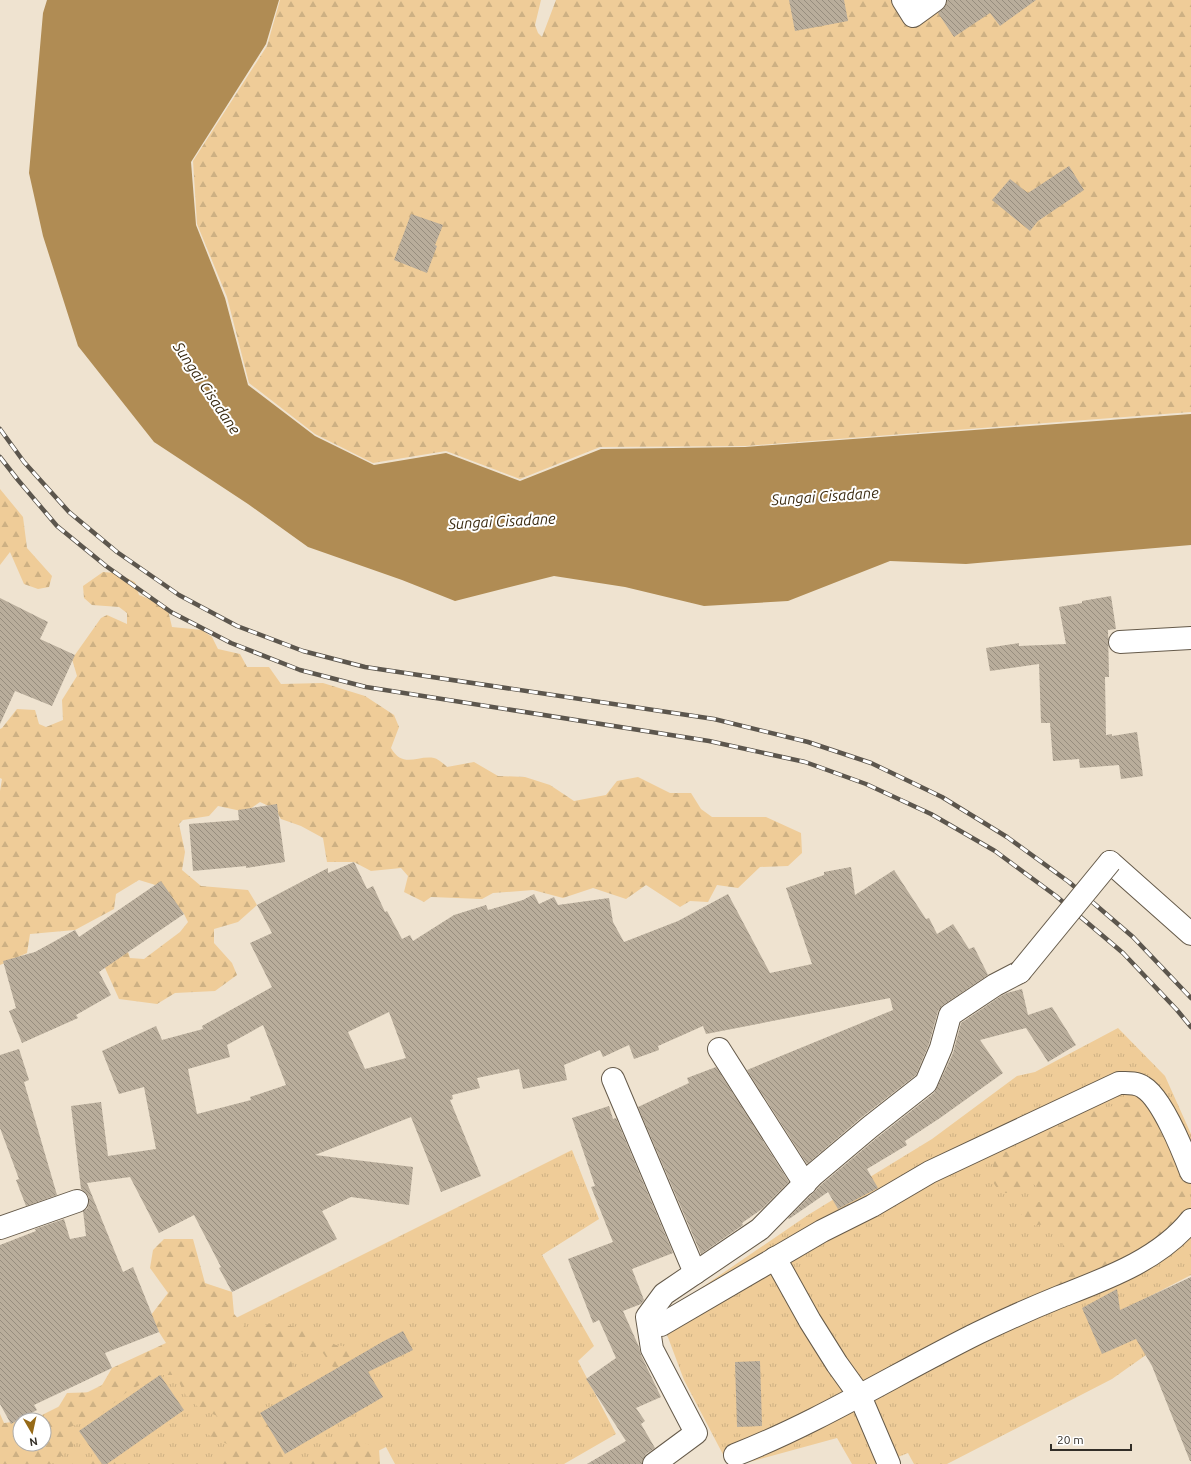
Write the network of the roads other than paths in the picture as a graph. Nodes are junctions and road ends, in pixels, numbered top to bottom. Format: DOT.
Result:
graph roads {
  1 [pos="935,0"];
  2 [pos="908,8"];
  3 [pos="1191,638"];
  4 [pos="1120,642"];
  5 [pos="1191,934"];
  6 [pos="719,1049"];
  7 [pos="613,1079"];
  8 [pos="1191,1172"];
  9 [pos="805,1184"];
  10 [pos="77,1201"];
  11 [pos="1191,1220"];
  12 [pos="0,1228"];
  13 [pos="775,1258"];
  14 [pos="696,1272"];
  15 [pos="661,1325"];
  16 [pos="860,1396"];
  17 [pos="735,1456"];
  18 [pos="654,1464"];
  19 [pos="889,1464"];
  1 -- 2 [label="street"];
  3 -- 4 [label="street"];
  5 -- 9 [label="street, bridge"];
  6 -- 9 [label="street"];
  7 -- 14 [label="street"];
  8 -- 13 [label="street"];
  9 -- 14 [label="street"];
  10 -- 12 [label="street"];
  11 -- 16 [label="street"];
  13 -- 15 [label="street"];
  13 -- 16 [label="street"];
  14 -- 18 [label="street"];
  16 -- 17 [label="street"];
  16 -- 19 [label="street"];
}
